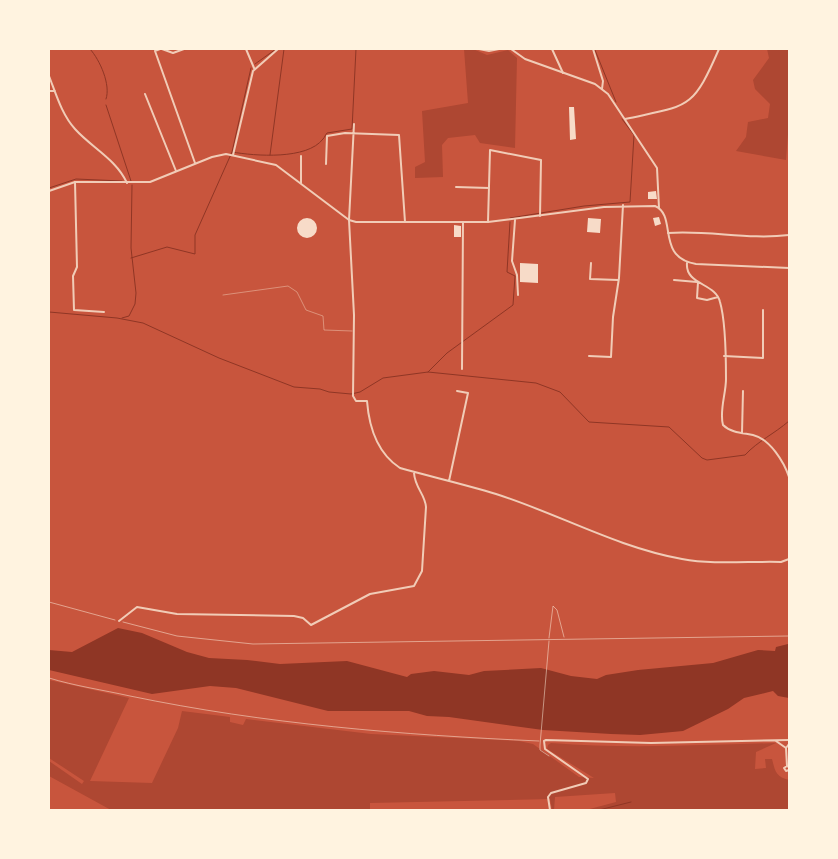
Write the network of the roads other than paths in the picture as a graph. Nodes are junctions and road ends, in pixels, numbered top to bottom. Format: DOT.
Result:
graph roads {
  1 [pos="161,49"];
  2 [pos="184,49"];
  3 [pos="246,49"];
  4 [pos="278,49"];
  5 [pos="479,49"];
  6 [pos="499,49"];
  7 [pos="511,49"];
  8 [pos="552,49"];
  9 [pos="593,49"];
  10 [pos="719,49"];
  11 [pos="254,68"];
  12 [pos="563,73"];
  13 [pos="49,76"];
  14 [pos="602,89"];
  15 [pos="49,91"];
  16 [pos="55,91"];
  17 [pos="145,94"];
  18 [pos="624,119"];
  19 [pos="354,124"];
  20 [pos="353,134"];
  21 [pos="233,154"];
  22 [pos="301,156"];
  23 [pos="195,164"];
  24 [pos="326,164"];
  25 [pos="177,172"];
  26 [pos="75,182"];
  27 [pos="127,183"];
  28 [pos="301,183"];
  29 [pos="456,187"];
  30 [pos="489,188"];
  31 [pos="49,191"];
  32 [pos="623,205"];
  33 [pos="659,208"];
  34 [pos="540,215"];
  35 [pos="349,220"];
  36 [pos="515,220"];
  37 [pos="405,222"];
  38 [pos="463,222"];
  39 [pos="488,222"];
  40 [pos="668,233"];
  41 [pos="789,235"];
  42 [pos="591,262"];
  43 [pos="688,263"];
  44 [pos="789,268"];
  45 [pos="619,280"];
  46 [pos="674,280"];
  47 [pos="697,282"];
  48 [pos="223,295"];
  49 [pos="518,295"];
  50 [pos="719,297"];
  51 [pos="763,310"];
  52 [pos="104,312"];
  53 [pos="353,331"];
  54 [pos="589,356"];
  55 [pos="724,356"];
  56 [pos="462,369"];
  57 [pos="457,391"];
  58 [pos="743,391"];
  59 [pos="742,433"];
  60 [pos="414,472"];
  61 [pos="789,477"];
  62 [pos="449,481"];
  63 [pos="789,559"];
  64 [pos="119,621"];
  65 [pos="789,740"];
  66 [pos="776,741"];
  67 [pos="789,744"];
  68 [pos="786,748"];
  69 [pos="789,767"];
  70 [pos="550,810"];
  1 -- 2 [label="street"];
  1 -- 23 [label="street"];
  3 -- 11 [label="street"];
  4 -- 11 [label="street"];
  5 -- 6 [label="street"];
  7 -- 12 [label="street"];
  8 -- 12 [label="street"];
  9 -- 14 [label="street"];
  10 -- 18 [label="street"];
  11 -- 21 [label="street"];
  12 -- 14 [label="street"];
  13 -- 16 [label="street"];
  14 -- 18 [label="street"];
  15 -- 16 [label="street"];
  16 -- 27 [label="street"];
  17 -- 25 [label="street"];
  18 -- 33 [label="street"];
  19 -- 20 [label="street"];
  20 -- 24 [label="street"];
  20 -- 35 [label="street"];
  20 -- 37 [label="street"];
  21 -- 23 [label="street"];
  21 -- 28 [label="street"];
  22 -- 28 [label="street"];
  23 -- 25 [label="street"];
  25 -- 27 [label="street"];
  26 -- 27 [label="street"];
  26 -- 31 [label="street"];
  26 -- 52 [label="street"];
  28 -- 35 [label="street"];
  29 -- 30 [label="street"];
  30 -- 34 [label="street"];
  30 -- 39 [label="street"];
  32 -- 33 [label="street"];
  32 -- 34 [label="street"];
  32 -- 45 [label="street"];
  33 -- 40 [label="street"];
  34 -- 36 [label="street"];
  35 -- 37 [label="street"];
  35 -- 53 [label="street"];
  36 -- 39 [label="street"];
  36 -- 49 [label="street"];
  37 -- 38 [label="street"];
  38 -- 39 [label="street"];
  38 -- 56 [label="street"];
  40 -- 41 [label="street"];
  40 -- 43 [label="street"];
  42 -- 45 [label="street"];
  43 -- 44 [label="street"];
  43 -- 47 [label="street"];
  45 -- 54 [label="street"];
  46 -- 47 [label="street"];
  47 -- 50 [label="street"];
  47 -- 50 [label="street"];
  48 -- 53 [label="lane"];
  50 -- 55 [label="street"];
  51 -- 55 [label="street"];
  53 -- 60 [label="street"];
  55 -- 59 [label="street"];
  57 -- 62 [label="street"];
  58 -- 59 [label="street"];
  59 -- 61 [label="street"];
  60 -- 62 [label="street"];
  60 -- 64 [label="street"];
  62 -- 63 [label="street"];
  65 -- 66 [label="street"];
  66 -- 68 [label="street"];
  66 -- 70 [label="street"];
  67 -- 68 [label="street"];
  68 -- 69 [label="street"];
}
